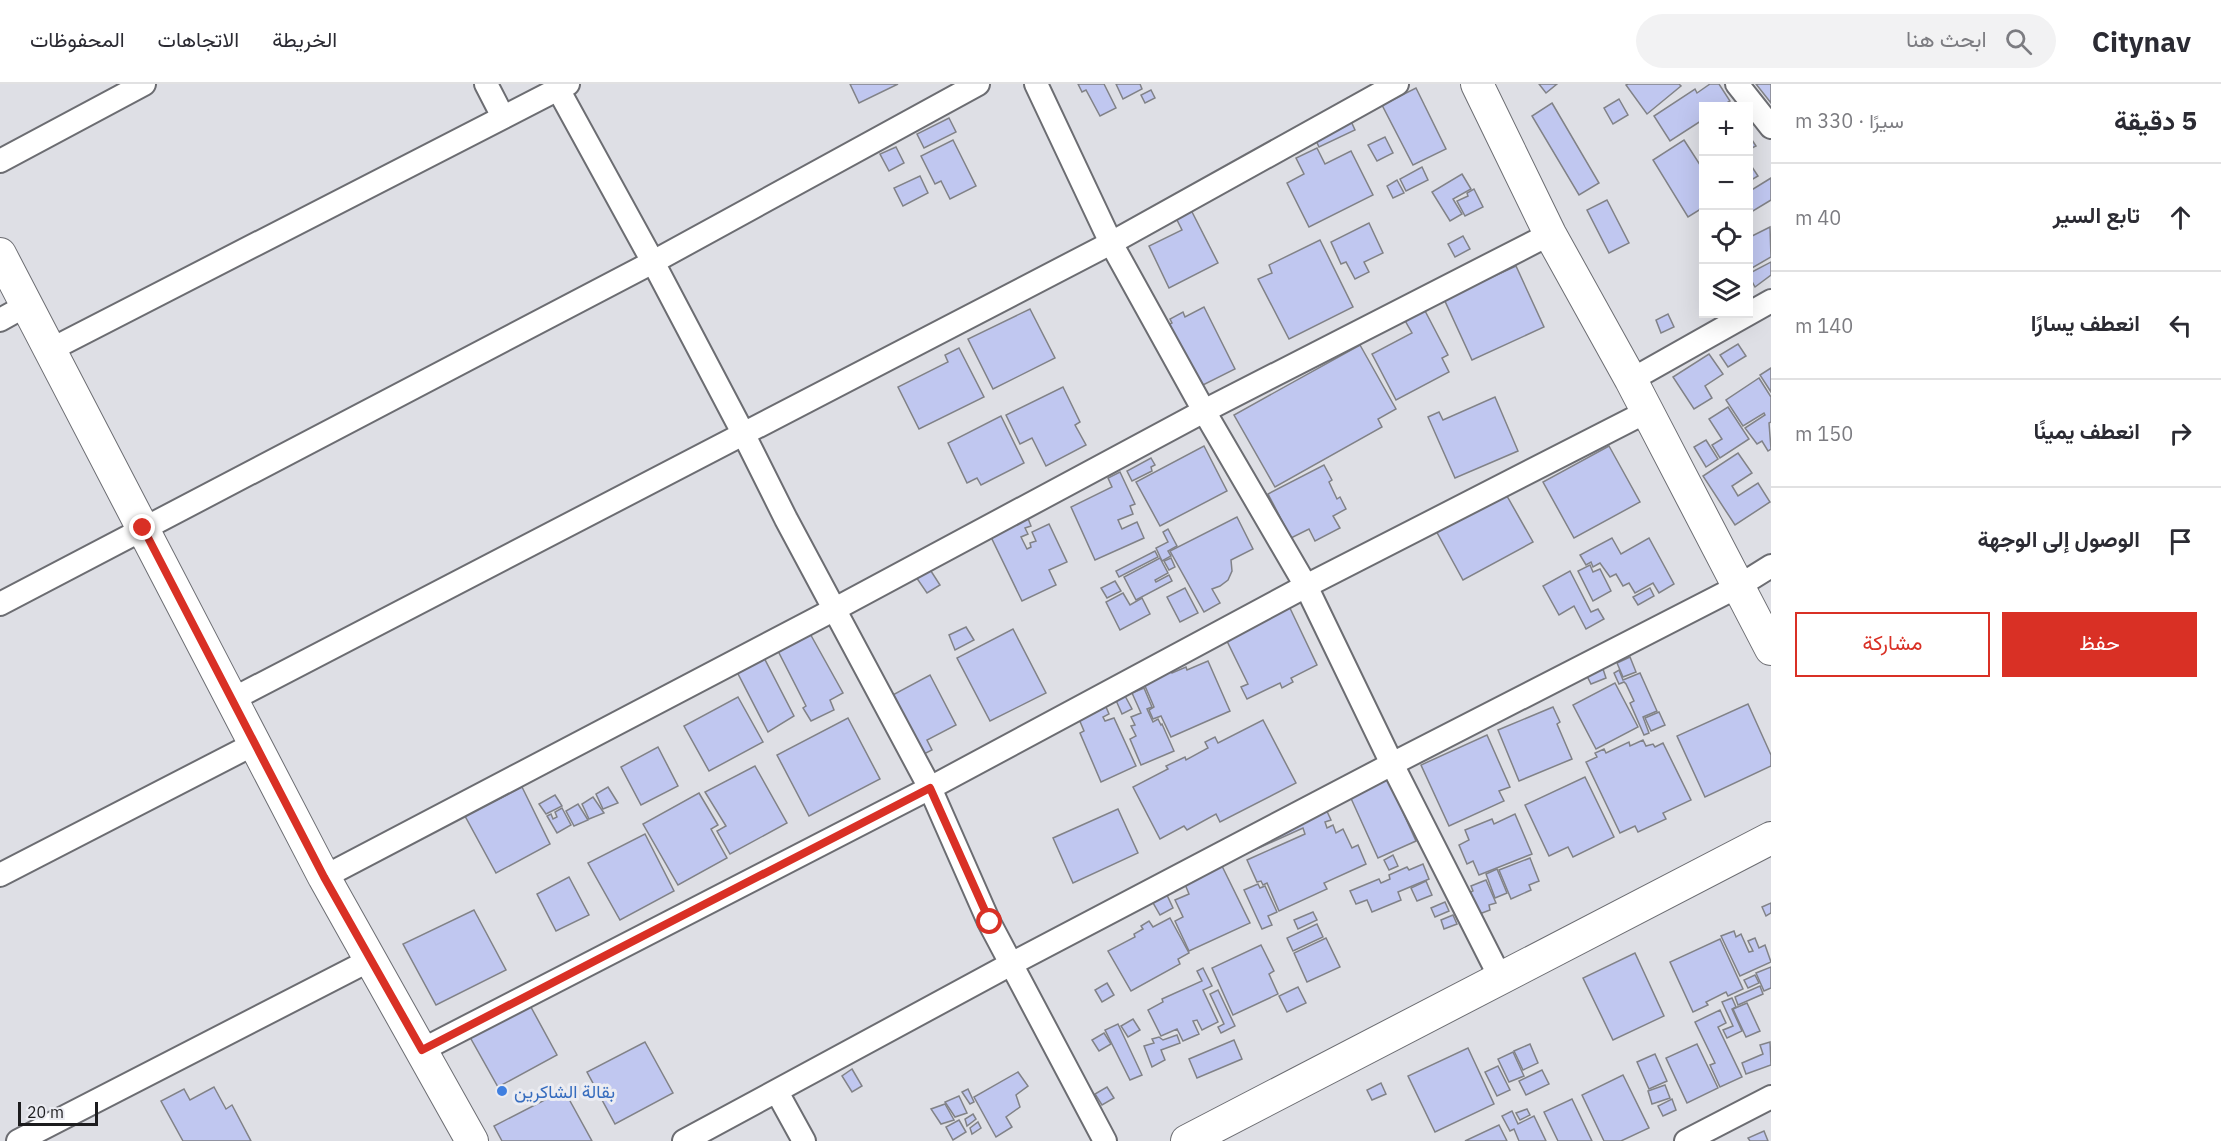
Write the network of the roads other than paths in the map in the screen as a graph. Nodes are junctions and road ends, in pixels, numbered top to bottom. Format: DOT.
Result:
graph roads {
  1 [pos="144,84"];
  2 [pos="486,84"];
  3 [pos="978,84"];
  4 [pos="1036,84"];
  5 [pos="1397,84"];
  6 [pos="1477,84"];
  7 [pos="1737,84"];
  8 [pos="563,87"];
  9 [pos="503,117"];
  10 [pos="1771,127"];
  11 [pos="0,161"];
  12 [pos="1550,234"];
  13 [pos="1111,243"];
  14 [pos="0,254"];
  15 [pos="653,262"];
  16 [pos="1771,301"];
  17 [pos="14,312"];
  18 [pos="50,350"];
  19 [pos="1631,380"];
  20 [pos="1204,411"];
  21 [pos="1648,411"];
  22 [pos="743,433"];
  23 [pos="143,528"];
  24 [pos="1771,566"];
  25 [pos="1306,586"];
  26 [pos="1739,586"];
  27 [pos="0,604"];
  28 [pos="835,609"];
  29 [pos="1771,650"];
  30 [pos="231,700"];
  31 [pos="254,744"];
  32 [pos="1392,764"];
  33 [pos="930,788"];
  34 [pos="1771,838"];
  35 [pos="0,875"];
  36 [pos="324,877"];
  37 [pos="370,960"];
  38 [pos="1011,964"];
  39 [pos="1501,979"];
  40 [pos="422,1050"];
  41 [pos="777,1092"];
  42 [pos="1771,1096"];
  43 [pos="18,1141"];
  44 [pos="472,1141"];
  45 [pos="684,1141"];
  46 [pos="804,1141"];
  47 [pos="1105,1141"];
  48 [pos="1187,1141"];
  49 [pos="1686,1141"];
  1 -- 11 [label="street"];
  2 -- 9 [label="street"];
  3 -- 15 [label="street"];
  4 -- 13 [label="street"];
  5 -- 13 [label="street"];
  6 -- 12 [label="street"];
  7 -- 10 [label="street"];
  8 -- 9 [label="street"];
  8 -- 15 [label="street"];
  9 -- 18 [label="street"];
  12 -- 19 [label="street"];
  12 -- 20 [label="street"];
  13 -- 20 [label="street"];
  13 -- 22 [label="street"];
  14 -- 17 [label="street"];
  15 -- 22 [label="street"];
  15 -- 23 [label="street"];
  16 -- 19 [label="street"];
  17 -- 18 [label="street"];
  18 -- 23 [label="street"];
  19 -- 21 [label="street"];
  20 -- 25 [label="street"];
  20 -- 28 [label="street"];
  21 -- 25 [label="street"];
  21 -- 26 [label="street"];
  22 -- 28 [label="street"];
  22 -- 30 [label="street"];
  23 -- 27 [label="street"];
  23 -- 30 [label="street"];
  24 -- 26 [label="street"];
  25 -- 32 [label="street"];
  25 -- 33 [label="street"];
  26 -- 29 [label="street"];
  26 -- 32 [label="street"];
  28 -- 33 [label="street"];
  28 -- 36 [label="street"];
  30 -- 31 [label="street"];
  31 -- 35 [label="street"];
  31 -- 36 [label="street"];
  32 -- 38 [label="street"];
  32 -- 39 [label="street"];
  33 -- 38 [label="street"];
  33 -- 40 [label="street"];
  34 -- 39 [label="street"];
  36 -- 37 [label="street"];
  37 -- 40 [label="street"];
  37 -- 43 [label="street"];
  38 -- 41 [label="street"];
  38 -- 47 [label="street"];
  39 -- 48 [label="street"];
  40 -- 44 [label="street"];
  41 -- 45 [label="street"];
  41 -- 46 [label="street"];
  42 -- 49 [label="street"];
}
